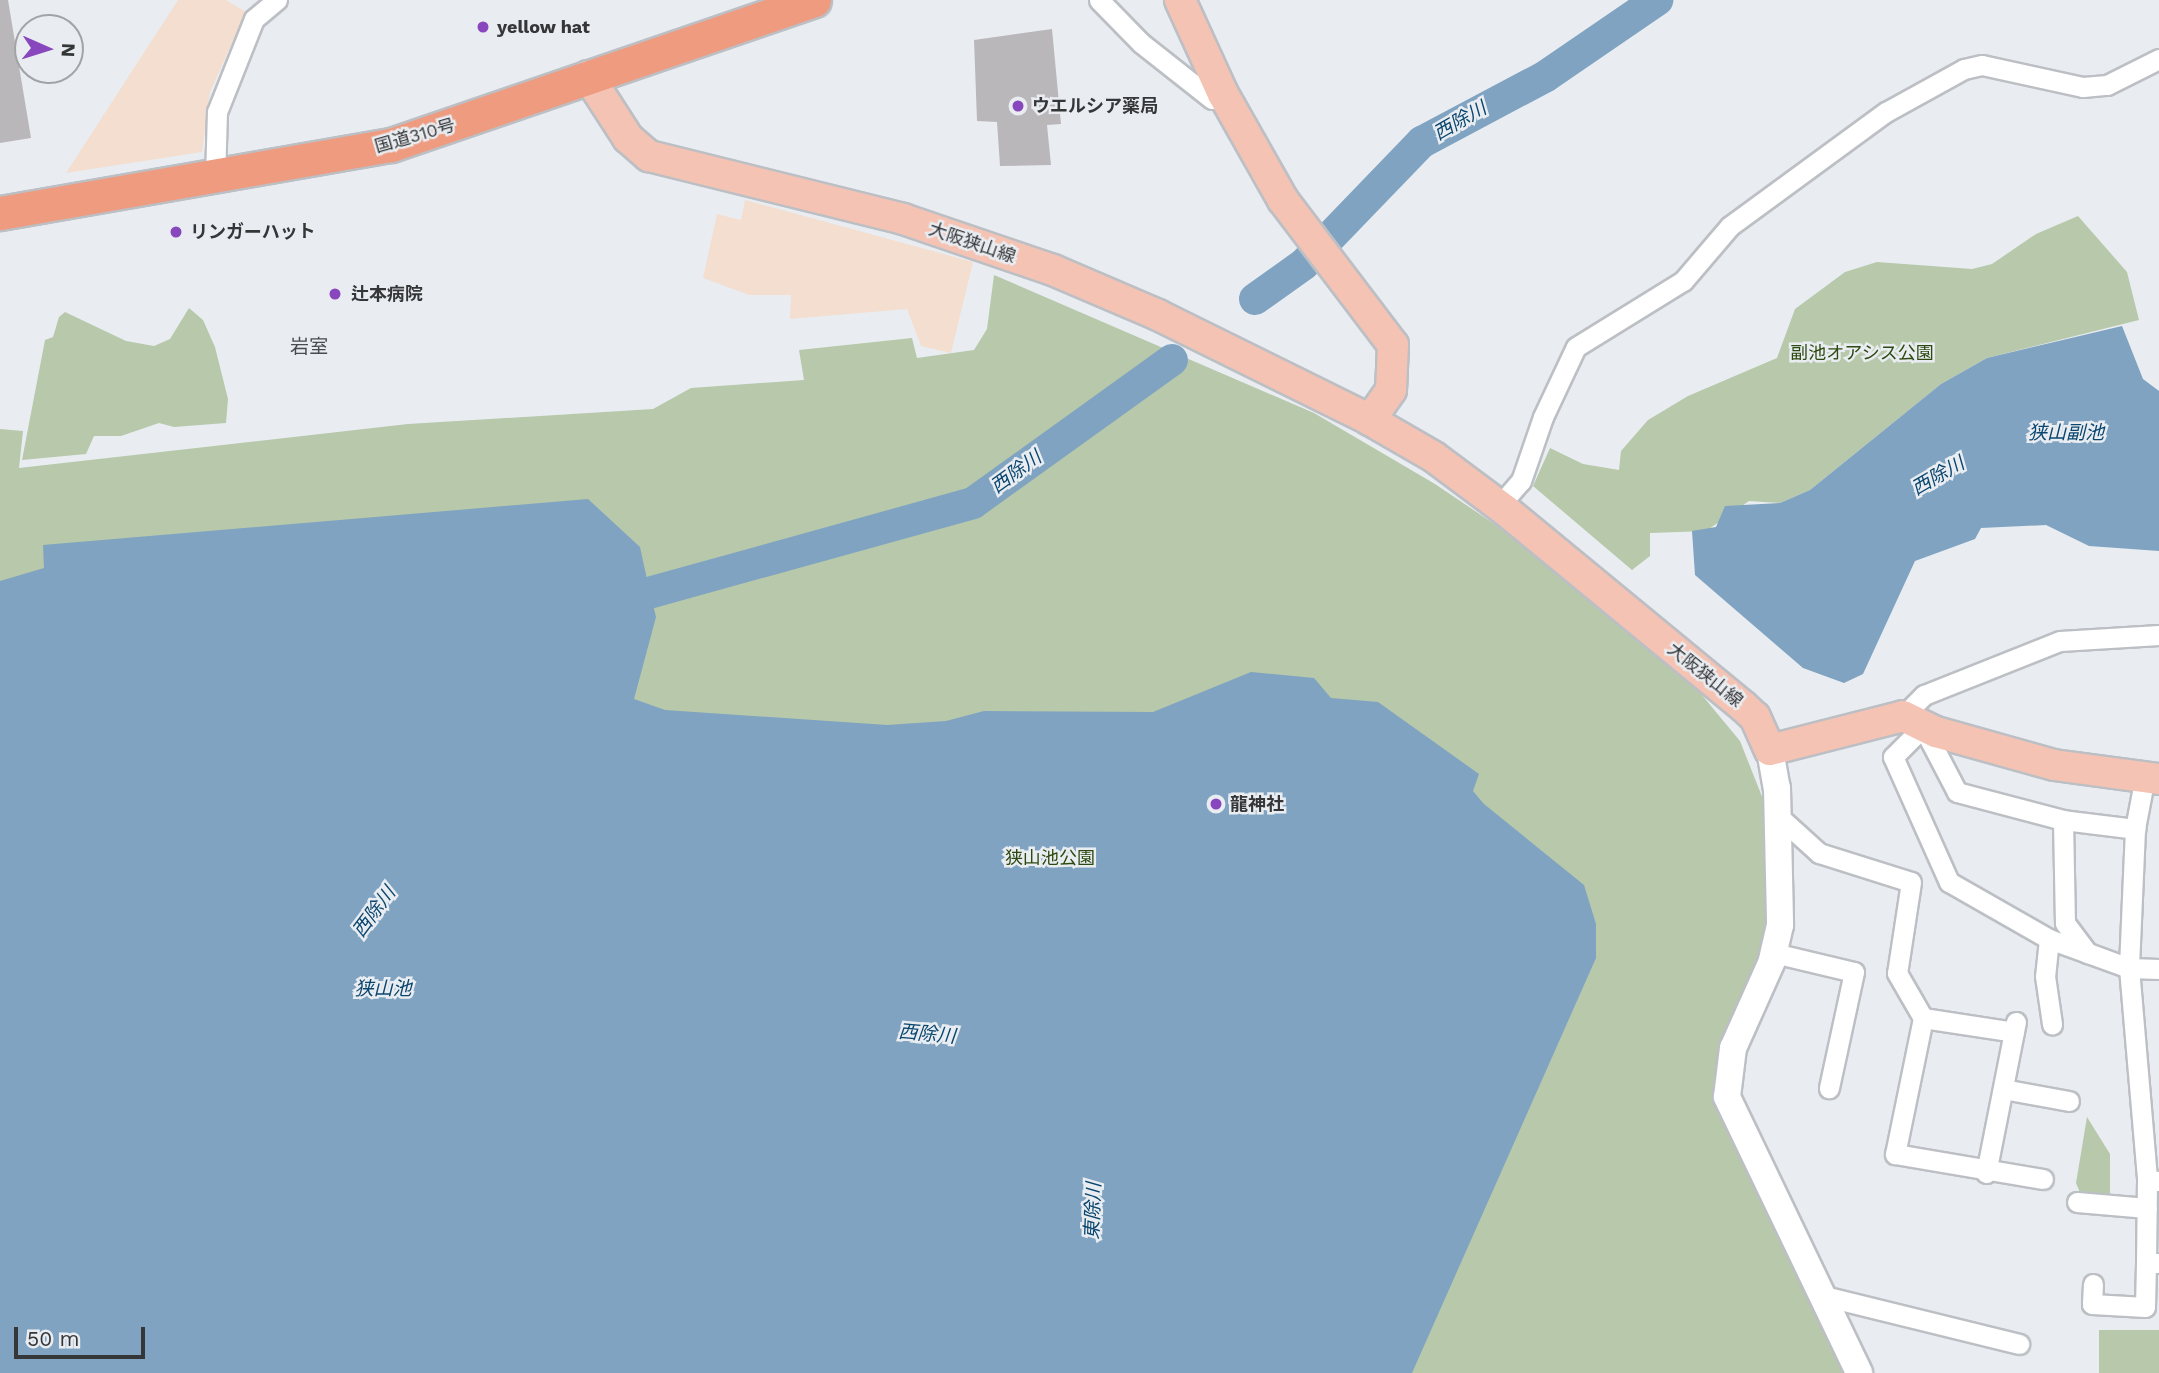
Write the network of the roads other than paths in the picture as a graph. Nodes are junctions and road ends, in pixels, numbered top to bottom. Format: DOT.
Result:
graph roads {
  1 [pos="277,0"];
  2 [pos="814,0"];
  3 [pos="1099,0"];
  4 [pos="1180,0"];
  5 [pos="2159,59"];
  6 [pos="588,76"];
  7 [pos="1223,94"];
  8 [pos="215,179"];
  9 [pos="0,213"];
  10 [pos="1370,420"];
  11 [pos="1499,506"];
  12 [pos="2159,635"];
  13 [pos="1913,721"];
  14 [pos="1770,750"];
  15 [pos="2152,778"];
  16 [pos="1777,815"];
  17 [pos="2063,820"];
  18 [pos="2135,830"];
  19 [pos="2049,939"];
  20 [pos="1774,953"];
  21 [pos="2088,953"];
  22 [pos="2129,968"];
  23 [pos="2159,969"];
  24 [pos="1923,1018"];
  25 [pos="2052,1024"];
  26 [pos="1829,1088"];
  27 [pos="2003,1089"];
  28 [pos="2069,1101"];
  29 [pos="1986,1173"];
  30 [pos="2043,1179"];
  31 [pos="2153,1181"];
  32 [pos="2077,1202"];
  33 [pos="2147,1208"];
  34 [pos="2152,1263"];
  35 [pos="2093,1284"];
  36 [pos="1824,1296"];
  37 [pos="2152,1309"];
  38 [pos="2019,1344"];
  39 [pos="1858,1373"];
  1 -- 8 [label="street"];
  2 -- 6 [label="highway, 国道310号"];
  3 -- 7 [label="street"];
  4 -- 7 [label="main road"];
  5 -- 11 [label="street"];
  6 -- 8 [label="highway, 国道310号"];
  6 -- 10 [label="main road, 大阪狭山線"];
  7 -- 10 [label="main road"];
  8 -- 9 [label="highway, 国道310号"];
  10 -- 11 [label="main road, 大阪狭山線"];
  11 -- 14 [label="main road, 大阪狭山線"];
  12 -- 13 [label="street"];
  13 -- 14 [label="main road"];
  13 -- 15 [label="main road"];
  13 -- 17 [label="street"];
  13 -- 19 [label="street"];
  14 -- 16 [label="street"];
  15 -- 18 [label="street"];
  16 -- 20 [label="street"];
  16 -- 24 [label="street"];
  17 -- 18 [label="street"];
  17 -- 21 [label="street"];
  18 -- 22 [label="street"];
  19 -- 21 [label="street"];
  19 -- 25 [label="street"];
  20 -- 26 [label="street"];
  20 -- 36 [label="street"];
  21 -- 22 [label="street"];
  22 -- 23 [label="street"];
  22 -- 31 [label="street"];
  24 -- 27 [label="street"];
  24 -- 29 [label="street"];
  27 -- 28 [label="street"];
  27 -- 29 [label="street"];
  29 -- 30 [label="street"];
  31 -- 33 [label="street"];
  32 -- 33 [label="street"];
  33 -- 34 [label="street"];
  34 -- 37 [label="street"];
  35 -- 37 [label="street"];
  36 -- 38 [label="street"];
  36 -- 39 [label="street"];
}
